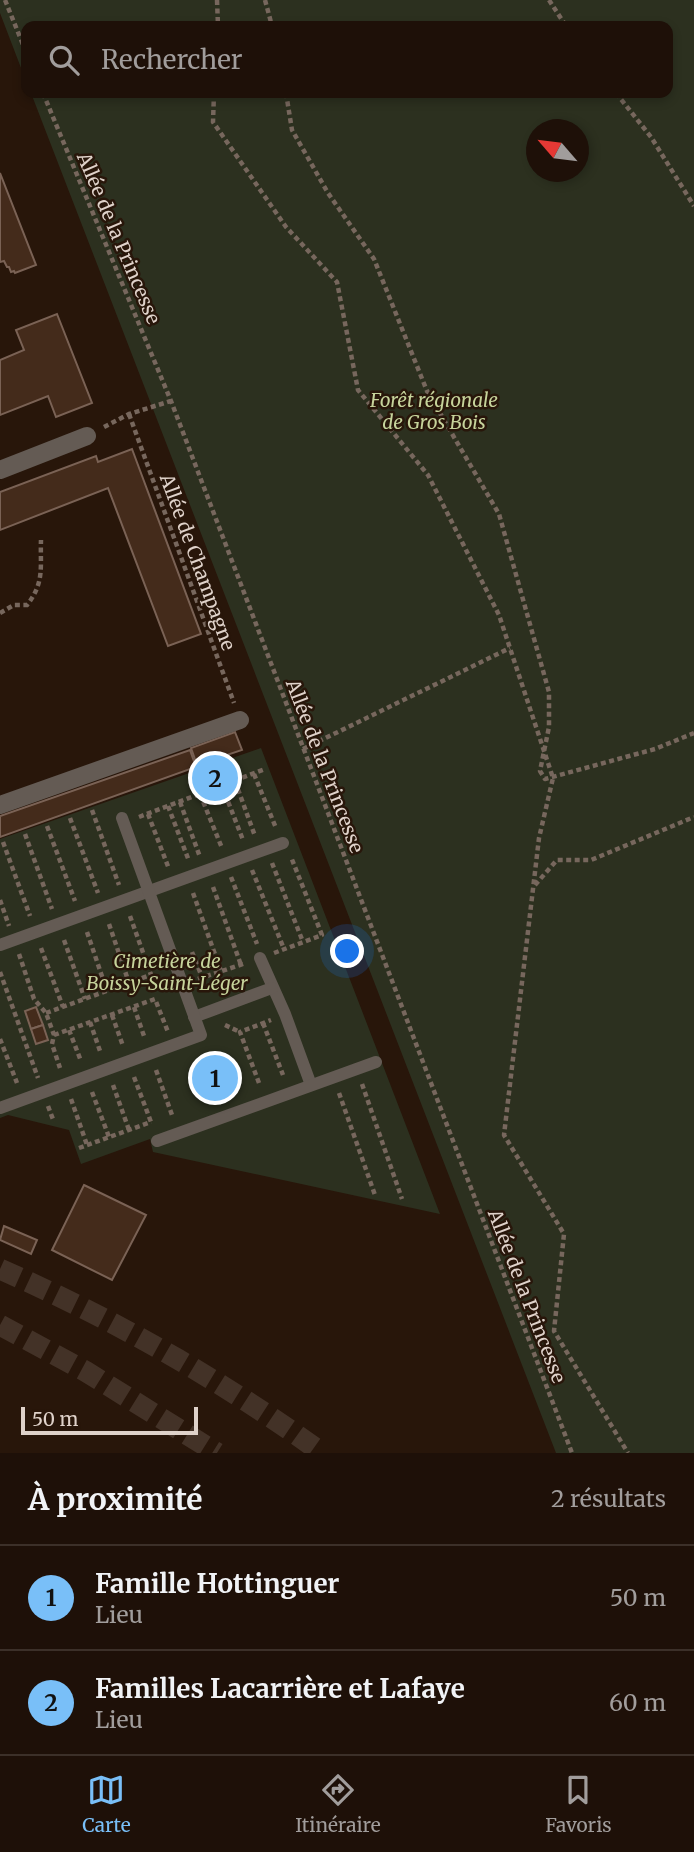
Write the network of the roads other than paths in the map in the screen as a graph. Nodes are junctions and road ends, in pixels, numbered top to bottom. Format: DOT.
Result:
graph roads {
  1 [pos="87,436"];
  2 [pos="0,470"];
  3 [pos="240,720"];
  4 [pos="0,806"];
  5 [pos="123,820"];
  6 [pos="283,843"];
  7 [pos="148,891"];
  8 [pos="0,945"];
  9 [pos="261,958"];
  10 [pos="272,988"];
  11 [pos="194,1017"];
  12 [pos="376,1062"];
  13 [pos="310,1085"];
  14 [pos="0,1108"];
  15 [pos="157,1141"];
  1 -- 2 [label="street"];
  3 -- 4 [label="street"];
  5 -- 7 [label="lane"];
  6 -- 7 [label="lane"];
  7 -- 8 [label="lane"];
  7 -- 11 [label="lane"];
  9 -- 10 [label="lane"];
  10 -- 11 [label="lane"];
  10 -- 13 [label="lane"];
  11 -- 14 [label="lane"];
  12 -- 13 [label="lane"];
  13 -- 15 [label="lane"];
}
